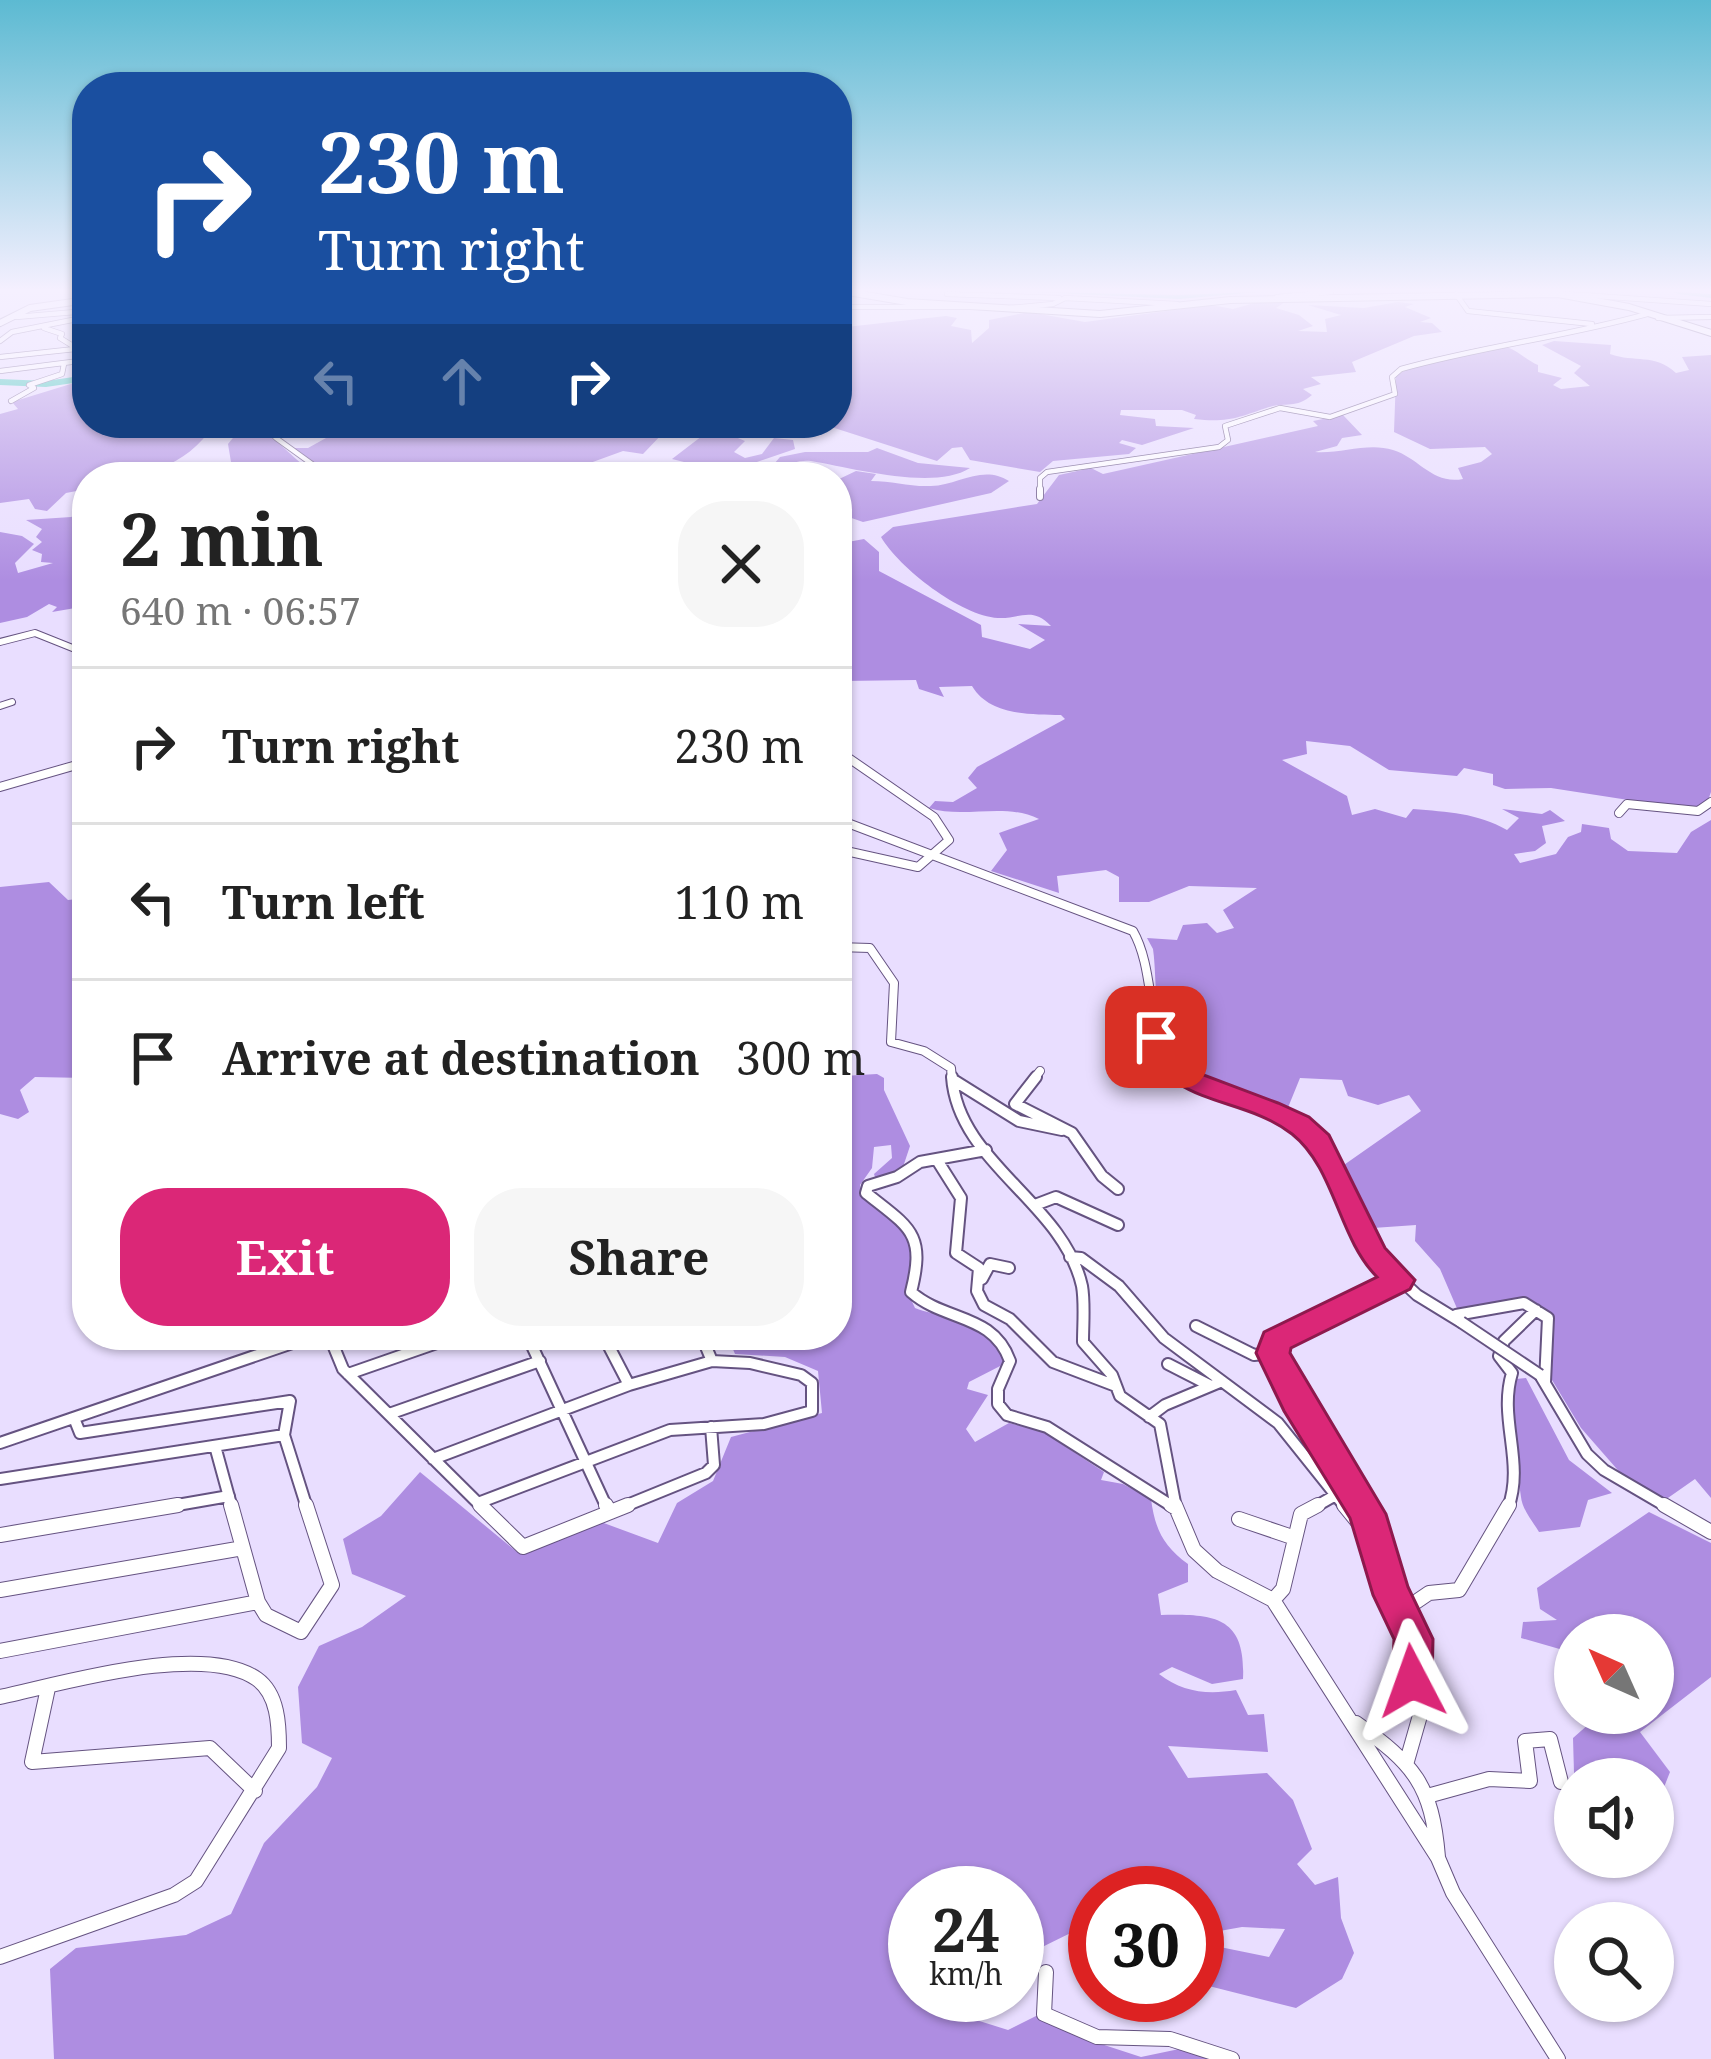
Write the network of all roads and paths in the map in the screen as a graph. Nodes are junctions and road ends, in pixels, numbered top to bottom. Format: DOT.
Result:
graph roads {
  1 [pos="34,388"];
  2 [pos="1394,388"];
  3 [pos="21,398"];
  4 [pos="11,401"];
  5 [pos="0,402"];
  6 [pos="276,438"];
  7 [pos="309,462"];
  8 [pos="1040,496"];
  9 [pos="0,642"];
  10 [pos="72,648"];
  11 [pos="12,702"];
  12 [pos="0,706"];
  13 [pos="852,761"];
  14 [pos="72,766"];
  15 [pos="0,787"];
  16 [pos="1711,802"];
  17 [pos="1619,813"];
  18 [pos="852,825"];
  19 [pos="852,852"];
  20 [pos="936,856"];
  21 [pos="852,947"];
  22 [pos="1040,1071"];
  23 [pos="955,1081"];
  24 [pos="1067,1130"];
  25 [pos="986,1150"];
  26 [pos="937,1160"];
  27 [pos="1118,1189"];
  28 [pos="1035,1205"];
  29 [pos="1118,1225"];
  30 [pos="1070,1257"];
  31 [pos="1009,1268"];
  32 [pos="981,1280"];
  33 [pos="1399,1280"];
  34 [pos="1535,1310"];
  35 [pos="1445,1312"];
  36 [pos="1196,1326"];
  37 [pos="272,1350"];
  38 [pos="336,1350"];
  39 [pos="417,1350"];
  40 [pos="534,1350"];
  41 [pos="613,1350"];
  42 [pos="707,1350"];
  43 [pos="1273,1353"];
  44 [pos="540,1361"];
  45 [pos="712,1361"];
  46 [pos="1168,1364"];
  47 [pos="348,1374"];
  48 [pos="1542,1378"];
  49 [pos="1215,1384"];
  50 [pos="629,1385"];
  51 [pos="1116,1386"];
  52 [pos="564,1410"];
  53 [pos="388,1414"];
  54 [pos="1149,1417"];
  55 [pos="74,1418"];
  56 [pos="711,1427"];
  57 [pos="284,1436"];
  58 [pos="0,1443"];
  59 [pos="215,1446"];
  60 [pos="434,1459"];
  61 [pos="587,1462"];
  62 [pos="0,1479"];
  63 [pos="229,1496"];
  64 [pos="1334,1496"];
  65 [pos="478,1503"];
  66 [pos="1176,1508"];
  67 [pos="609,1512"];
  68 [pos="1239,1519"];
  69 [pos="1711,1532"];
  70 [pos="0,1534"];
  71 [pos="1295,1538"];
  72 [pos="1371,1538"];
  73 [pos="244,1548"];
  74 [pos="0,1590"];
  75 [pos="1273,1600"];
  76 [pos="259,1602"];
  77 [pos="1404,1610"];
  78 [pos="0,1651"];
  79 [pos="49,1688"];
  80 [pos="0,1696"];
  81 [pos="1351,1720"];
  82 [pos="1557,1758"];
  83 [pos="1407,1761"];
  84 [pos="255,1791"];
  85 [pos="1431,1795"];
  86 [pos="1438,1858"];
  87 [pos="0,1957"];
  88 [pos="1046,1972"];
  89 [pos="1232,2059"];
  90 [pos="1558,2059"];
  1 -- 3 [label="street"];
  2 -- 8 [label="street"];
  3 -- 4 [label="street"];
  3 -- 5 [label="street"];
  6 -- 7 [label="street"];
  9 -- 10 [label="street"];
  11 -- 12 [label="street"];
  13 -- 20 [label="street"];
  14 -- 15 [label="street"];
  16 -- 17 [label="street"];
  18 -- 20 [label="street"];
  19 -- 20 [label="street"];
  20 -- 33 [label="street"];
  21 -- 23 [label="street"];
  22 -- 24 [label="street"];
  23 -- 24 [label="street"];
  23 -- 25 [label="street"];
  24 -- 27 [label="street"];
  25 -- 26 [label="street"];
  25 -- 28 [label="street"];
  26 -- 32 [label="street"];
  26 -- 66 [label="street"];
  28 -- 29 [label="street"];
  28 -- 30 [label="street"];
  30 -- 49 [label="street"];
  30 -- 51 [label="street"];
  31 -- 32 [label="street"];
  32 -- 51 [label="street"];
  33 -- 35 [label="street"];
  33 -- 43 [label="street"];
  34 -- 35 [label="street"];
  34 -- 48 [label="street"];
  34 -- 77 [label="street"];
  35 -- 48 [label="street, bridge"];
  36 -- 43 [label="street"];
  37 -- 55 [label="street"];
  38 -- 47 [label="street"];
  39 -- 47 [label="street"];
  40 -- 44 [label="street"];
  41 -- 50 [label="street"];
  42 -- 45 [label="street"];
  43 -- 72 [label="street"];
  44 -- 52 [label="street"];
  44 -- 53 [label="street"];
  45 -- 50 [label="street"];
  45 -- 56 [label="street"];
  46 -- 49 [label="street"];
  47 -- 53 [label="street"];
  48 -- 69 [label="street"];
  49 -- 54 [label="street"];
  49 -- 64 [label="street"];
  50 -- 52 [label="street"];
  51 -- 54 [label="street"];
  52 -- 60 [label="street"];
  52 -- 61 [label="street"];
  53 -- 60 [label="street"];
  54 -- 66 [label="street"];
  55 -- 57 [label="street"];
  55 -- 58 [label="street"];
  56 -- 61 [label="street"];
  56 -- 67 [label="street"];
  57 -- 59 [label="street"];
  57 -- 76 [label="street"];
  59 -- 62 [label="street"];
  59 -- 63 [label="street"];
  60 -- 65 [label="street"];
  61 -- 65 [label="street"];
  61 -- 67 [label="street"];
  63 -- 70 [label="street"];
  63 -- 73 [label="street"];
  64 -- 71 [label="street"];
  64 -- 72 [label="street"];
  65 -- 67 [label="street"];
  66 -- 75 [label="street"];
  68 -- 71 [label="street"];
  71 -- 75 [label="street"];
  72 -- 77 [label="street"];
  73 -- 74 [label="street"];
  73 -- 76 [label="street"];
  75 -- 81 [label="street"];
  76 -- 78 [label="street"];
  77 -- 83 [label="street"];
  79 -- 80 [label="street"];
  79 -- 84 [label="street"];
  79 -- 84 [label="street"];
  81 -- 83 [label="street"];
  81 -- 86 [label="street"];
  82 -- 85 [label="street"];
  83 -- 85 [label="street"];
  84 -- 87 [label="street"];
  85 -- 86 [label="street"];
  86 -- 90 [label="street"];
  88 -- 89 [label="street"];
}
